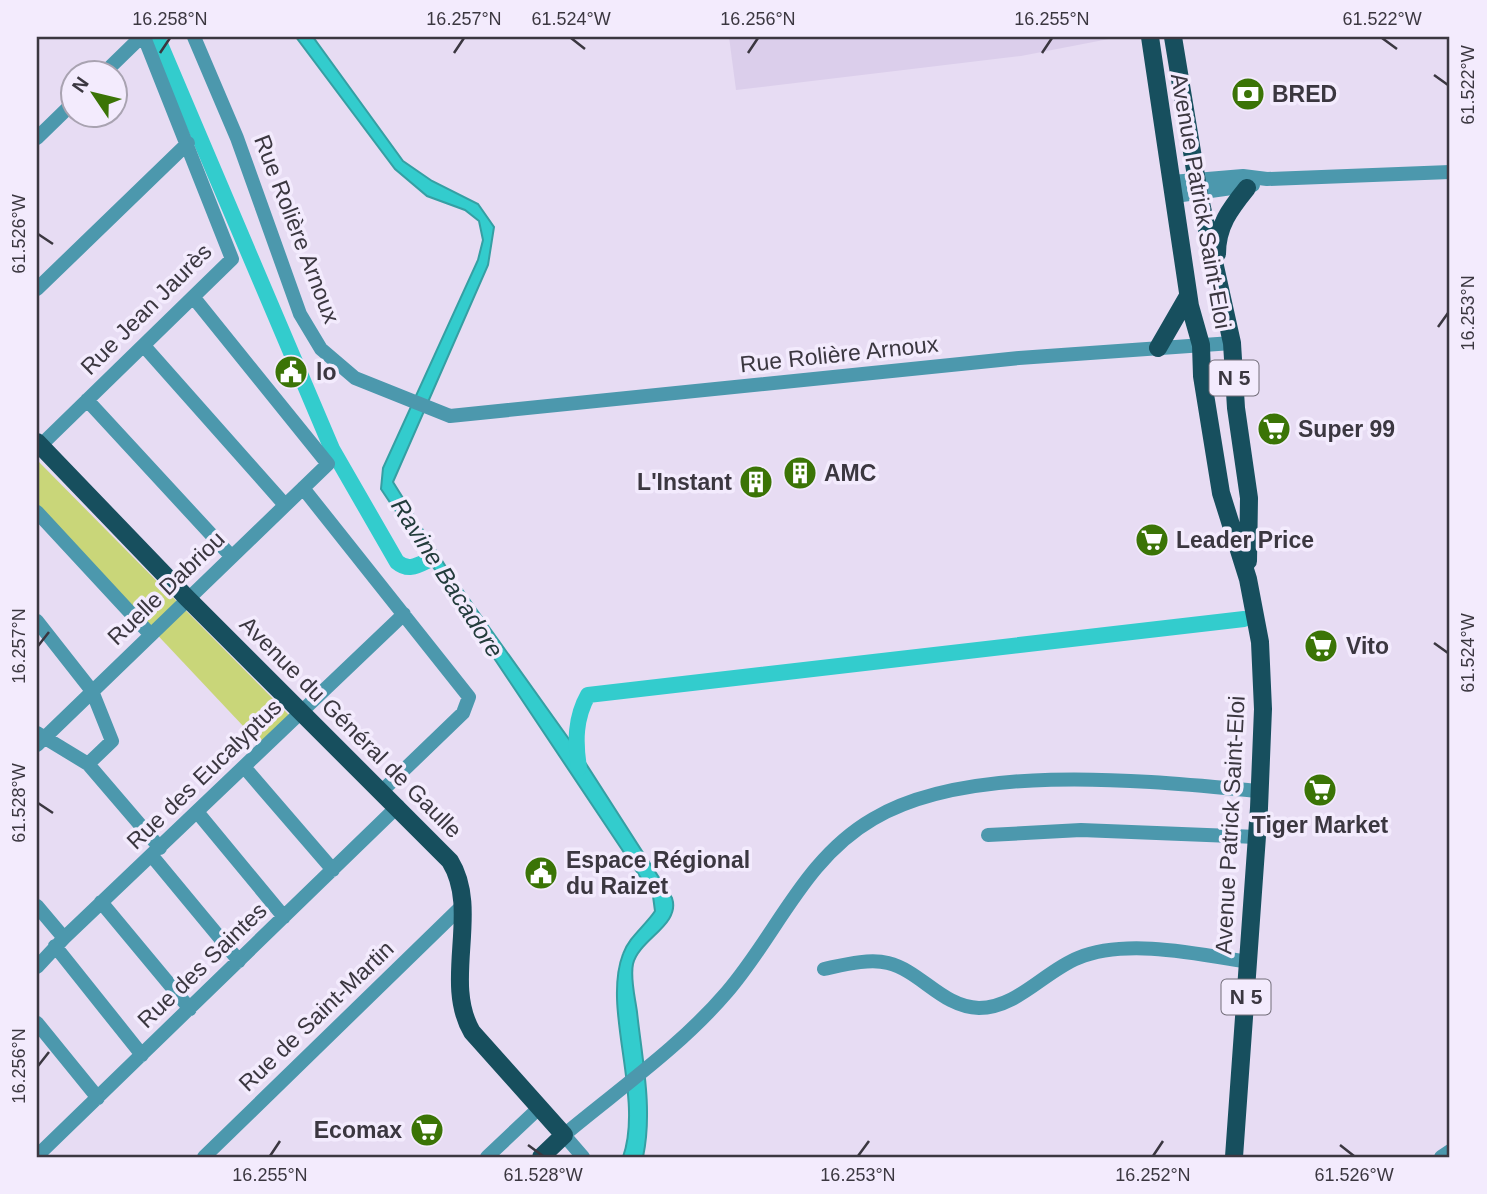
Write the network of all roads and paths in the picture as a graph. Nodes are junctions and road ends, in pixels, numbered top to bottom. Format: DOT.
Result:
graph roads {
  1 [pos="143,37"];
  2 [pos="194,37"];
  3 [pos="1150,37"];
  4 [pos="1173,37"];
  5 [pos="118,60"];
  6 [pos="60,116"];
  7 [pos="37,138"];
  8 [pos="188,143"];
  9 [pos="1450,172"];
  10 [pos="1267,179"];
  11 [pos="1198,187"];
  12 [pos="1247,188"];
  13 [pos="1173,189"];
  14 [pos="37,289"];
  15 [pos="1219,292"];
  16 [pos="1188,296"];
  17 [pos="194,298"];
  18 [pos="1232,343"];
  19 [pos="1201,345"];
  20 [pos="144,346"];
  21 [pos="1158,348"];
  22 [pos="87,400"];
  23 [pos="38,445"];
  24 [pos="303,488"];
  25 [pos="285,505"];
  26 [pos="37,512"];
  27 [pos="231,556"];
  28 [pos="1248,579"];
  29 [pos="187,598"];
  30 [pos="404,614"];
  31 [pos="37,621"];
  32 [pos="150,634"];
  33 [pos="92,691"];
  34 [pos="302,712"];
  35 [pos="39,739"];
  36 [pos="88,764"];
  37 [pos="245,768"];
  38 [pos="382,791"];
  39 [pos="1259,791"];
  40 [pos="398,806"];
  41 [pos="198,813"];
  42 [pos="988,835"];
  43 [pos="1257,837"];
  44 [pos="156,852"];
  45 [pos="333,870"];
  46 [pos="101,902"];
  47 [pos="37,906"];
  48 [pos="461,907"];
  49 [pos="284,917"];
  50 [pos="59,942"];
  51 [pos="239,961"];
  52 [pos="1248,962"];
  53 [pos="37,967"];
  54 [pos="824,969"];
  55 [pos="190,1009"];
  56 [pos="37,1023"];
  57 [pos="142,1055"];
  58 [pos="98,1098"];
  59 [pos="540,1107"];
  60 [pos="564,1135"];
  61 [pos="39,1147"];
  62 [pos="1450,1152"];
  63 [pos="204,1157"];
  64 [pos="487,1157"];
  65 [pos="541,1157"];
  66 [pos="583,1157"];
  67 [pos="1234,1157"];
  68 [pos="1441,1157"];
  1 -- 5 [label="street"];
  1 -- 8 [label="street"];
  2 -- 21 [label="street, Rue Rolière Arnoux"];
  3 -- 13 [label="main road, Avenue Patrick Saint-Eloi / N 5"];
  4 -- 11 [label="main road, Avenue Patrick Saint-Eloi / N 5"];
  6 -- 7 [label="street"];
  8 -- 14 [label="street"];
  8 -- 17 [label="street, Rue Jean Jaurès"];
  9 -- 10 [label="street"];
  10 -- 11 [label="street"];
  10 -- 12 [label="street"];
  11 -- 12 [label="street"];
  11 -- 13 [label="street"];
  11 -- 15 [label="main road, Avenue Patrick Saint-Eloi / N 5"];
  12 -- 15 [label="main road"];
  13 -- 16 [label="main road, Avenue Patrick Saint-Eloi / N 5"];
  15 -- 18 [label="main road, Avenue Patrick Saint-Eloi / N 5"];
  16 -- 19 [label="main road, Avenue Patrick Saint-Eloi / N 5"];
  16 -- 21 [label="main road"];
  17 -- 20 [label="street, Rue Jean Jaurès"];
  17 -- 24 [label="street, Ruelle Dabriou"];
  18 -- 19 [label="street, Rue Rolière Arnoux"];
  18 -- 28 [label="main road, Avenue Patrick Saint-Eloi / N 5"];
  19 -- 21 [label="street, Rue Rolière Arnoux"];
  19 -- 28 [label="main road, Avenue Patrick Saint-Eloi / N 5"];
  20 -- 22 [label="street, Rue Jean Jaurès"];
  20 -- 25 [label="street"];
  22 -- 23 [label="street, Rue Jean Jaurès"];
  22 -- 27 [label="street"];
  23 -- 29 [label="main road, Avenue du Général de Gaulle"];
  24 -- 25 [label="street, Ruelle Dabriou"];
  24 -- 30 [label="street"];
  25 -- 27 [label="street, Ruelle Dabriou"];
  26 -- 32 [label="street"];
  27 -- 29 [label="street, Ruelle Dabriou"];
  28 -- 39 [label="main road, Avenue Patrick Saint-Eloi / N 5"];
  29 -- 32 [label="street, Ruelle Dabriou"];
  29 -- 34 [label="main road, Avenue du Général de Gaulle"];
  30 -- 34 [label="street, Rue des Eucalyptus"];
  30 -- 38 [label="street"];
  31 -- 33 [label="street"];
  32 -- 33 [label="street, Ruelle Dabriou"];
  33 -- 35 [label="street, Ruelle Dabriou"];
  33 -- 36 [label="street"];
  34 -- 37 [label="street, Rue des Eucalyptus"];
  34 -- 38 [label="main road, Avenue du Général de Gaulle"];
  35 -- 36 [label="street"];
  36 -- 44 [label="street"];
  37 -- 41 [label="street, Rue des Eucalyptus"];
  37 -- 45 [label="street"];
  38 -- 40 [label="main road, Avenue du Général de Gaulle"];
  39 -- 43 [label="main road, Avenue Patrick Saint-Eloi / N 5"];
  39 -- 60 [label="street"];
  40 -- 45 [label="street, Rue des Saintes"];
  40 -- 48 [label="main road, Avenue du Général de Gaulle"];
  41 -- 44 [label="street, Rue des Eucalyptus"];
  41 -- 49 [label="street"];
  42 -- 43 [label="street"];
  43 -- 52 [label="main road, Avenue Patrick Saint-Eloi / N 5"];
  44 -- 46 [label="street, Rue des Eucalyptus"];
  44 -- 51 [label="street"];
  45 -- 49 [label="street, Rue des Saintes"];
  46 -- 50 [label="street, Rue des Eucalyptus"];
  46 -- 55 [label="street"];
  47 -- 50 [label="street"];
  48 -- 59 [label="main road, Avenue du Général de Gaulle"];
  48 -- 63 [label="street, Rue de Saint-Martin"];
  49 -- 51 [label="street, Rue des Saintes"];
  50 -- 53 [label="street, Rue des Eucalyptus"];
  50 -- 57 [label="street"];
  51 -- 55 [label="street, Rue des Saintes"];
  52 -- 54 [label="street"];
  52 -- 67 [label="main road, Avenue Patrick Saint-Eloi / N 5"];
  55 -- 57 [label="street, Rue des Saintes"];
  56 -- 58 [label="street"];
  57 -- 58 [label="street, Rue des Saintes"];
  58 -- 61 [label="street, Rue des Saintes"];
  59 -- 60 [label="main road, Avenue du Général de Gaulle"];
  59 -- 64 [label="street"];
  60 -- 65 [label="main road"];
  60 -- 66 [label="street, Avenue du Général de Gaulle"];
  62 -- 68 [label="street"];
}
